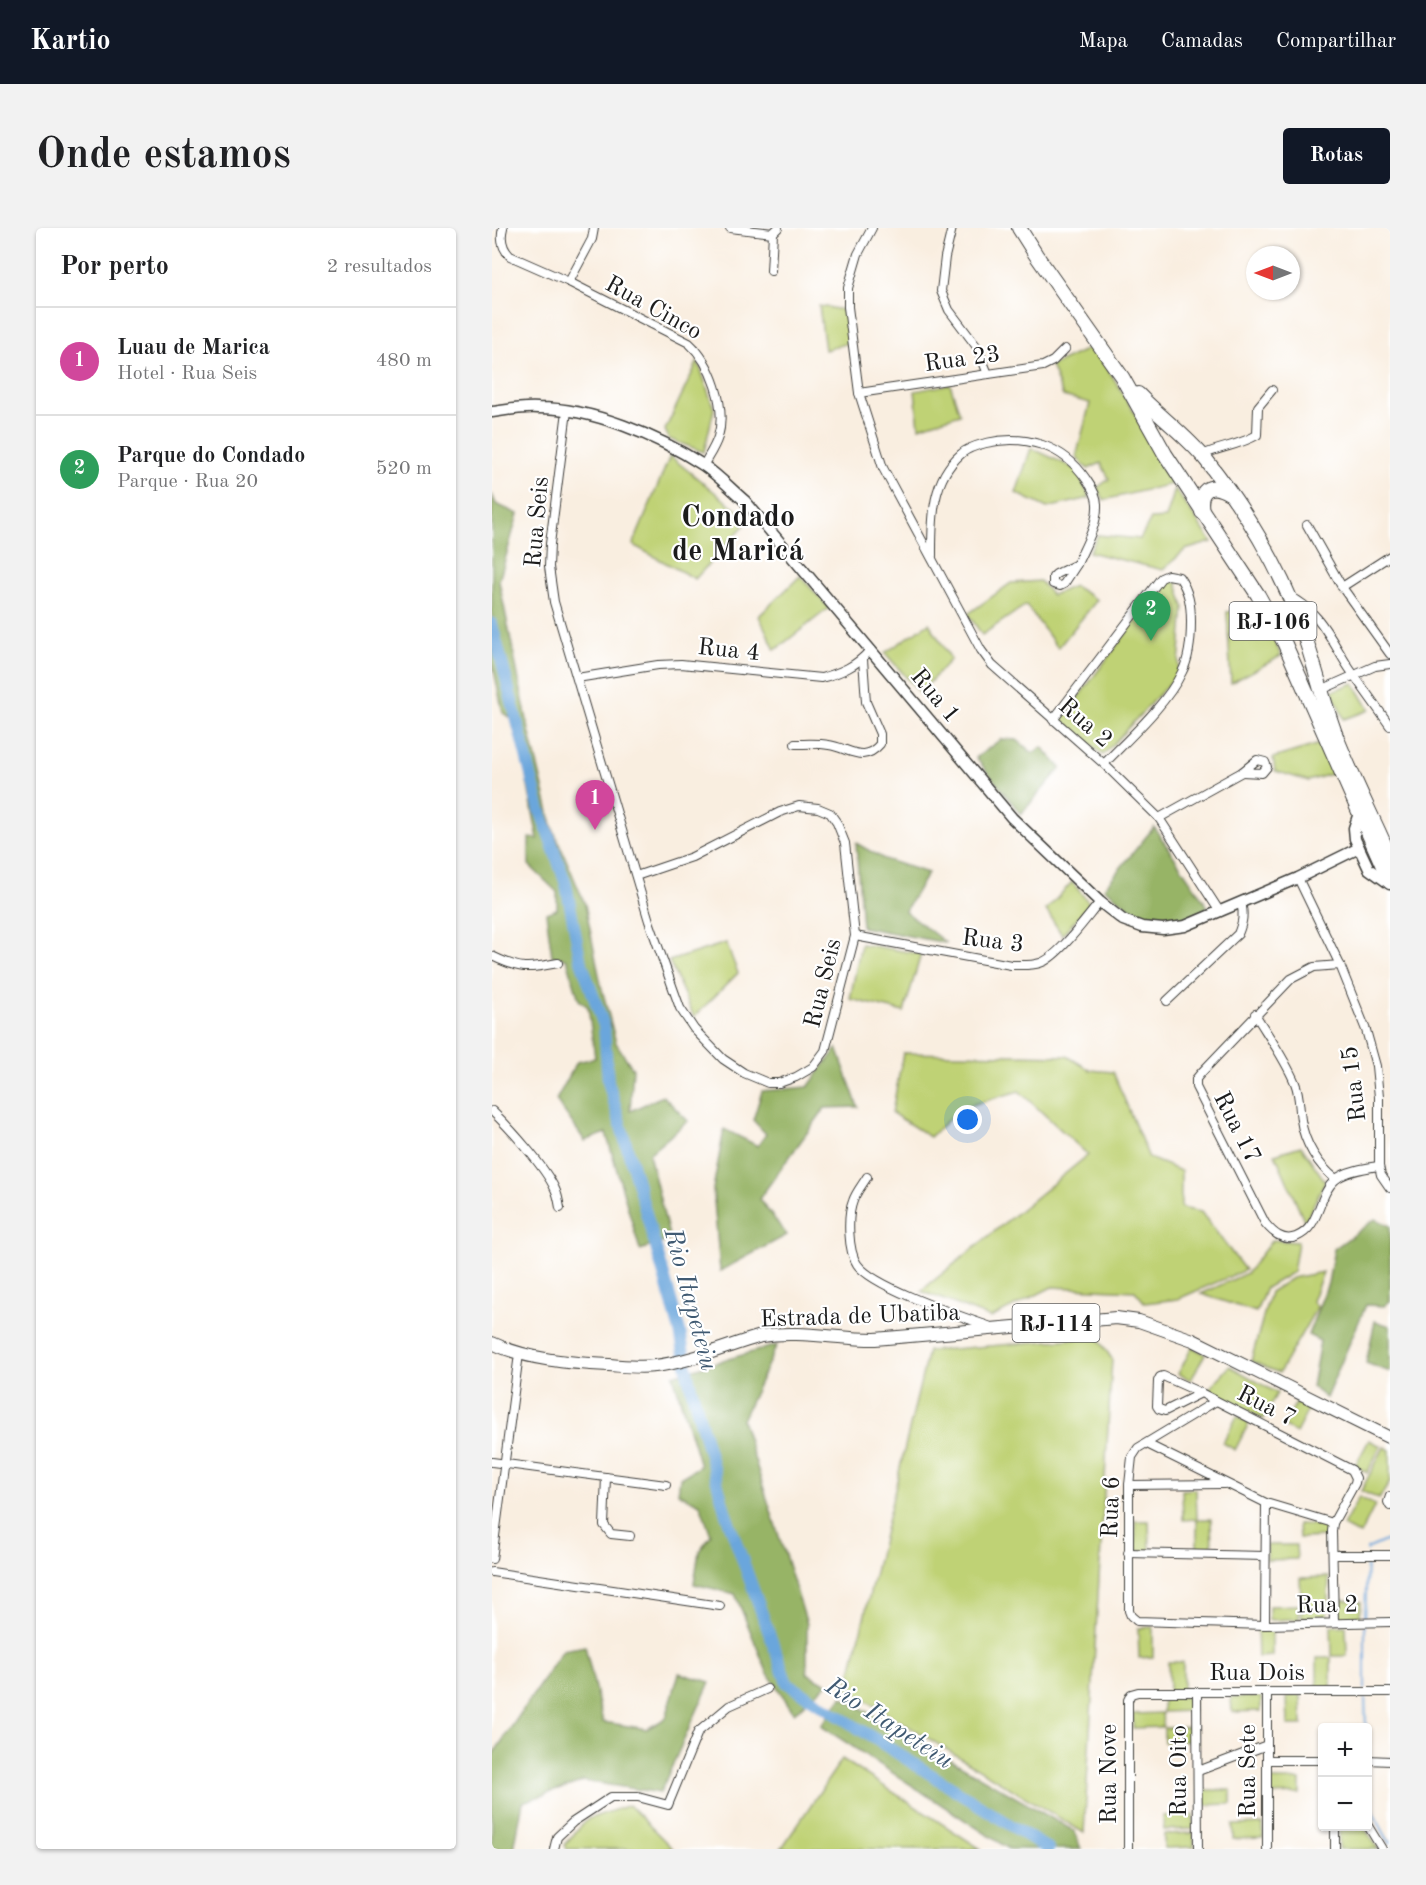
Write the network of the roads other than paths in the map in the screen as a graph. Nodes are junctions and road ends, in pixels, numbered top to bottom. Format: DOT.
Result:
graph roads {
  1 [pos="503,228"];
  2 [pos="594,228"];
  3 [pos="730,228"];
  4 [pos="872,228"];
  5 [pos="952,228"];
  6 [pos="1019,228"];
  7 [pos="776,231"];
  8 [pos="771,271"];
  9 [pos="569,282"];
  10 [pos="1065,349"];
  11 [pos="988,374"];
  12 [pos="1122,378"];
  13 [pos="1272,390"];
  14 [pos="859,393"];
  15 [pos="567,411"];
  16 [pos="492,412"];
  17 [pos="1202,455"];
  18 [pos="703,466"];
  19 [pos="1229,492"];
  20 [pos="1202,512"];
  21 [pos="1307,525"];
  22 [pos="1390,556"];
  23 [pos="932,559"];
  24 [pos="1077,564"];
  25 [pos="1342,587"];
  26 [pos="1289,596"];
  27 [pos="1390,654"];
  28 [pos="867,655"];
  29 [pos="1390,664"];
  30 [pos="1375,666"];
  31 [pos="1354,676"];
  32 [pos="577,678"];
  33 [pos="1321,690"];
  34 [pos="1053,720"];
  35 [pos="1390,726"];
  36 [pos="795,744"];
  37 [pos="1104,764"];
  38 [pos="1242,772"];
  39 [pos="1359,813"];
  40 [pos="1159,818"];
  41 [pos="1359,848"];
  42 [pos="1390,857"];
  43 [pos="636,876"];
  44 [pos="1298,878"];
  45 [pos="1390,883"];
  46 [pos="1100,902"];
  47 [pos="1240,902"];
  48 [pos="1220,912"];
  49 [pos="855,936"];
  50 [pos="492,956"];
  51 [pos="558,963"];
  52 [pos="1340,965"];
  53 [pos="1167,1001"];
  54 [pos="1256,1014"];
  55 [pos="492,1111"];
  56 [pos="1378,1166"];
  57 [pos="867,1177"];
  58 [pos="1336,1179"];
  59 [pos="1390,1188"];
  60 [pos="560,1208"];
  61 [pos="997,1329"];
  62 [pos="492,1343"];
  63 [pos="519,1354"];
  64 [pos="1201,1393"];
  65 [pos="1216,1401"];
  66 [pos="1157,1437"];
  67 [pos="1390,1438"];
  68 [pos="1147,1444"];
  69 [pos="1159,1450"];
  70 [pos="492,1462"];
  71 [pos="503,1464"];
  72 [pos="1193,1468"];
  73 [pos="606,1477"];
  74 [pos="1226,1484"];
  75 [pos="666,1485"];
  76 [pos="1129,1485"];
  77 [pos="1189,1485"];
  78 [pos="1390,1496"];
  79 [pos="1266,1503"];
  80 [pos="1390,1506"];
  81 [pos="1333,1523"];
  82 [pos="630,1536"];
  83 [pos="1128,1553"];
  84 [pos="1333,1555"];
  85 [pos="1390,1555"];
  86 [pos="1265,1556"];
  87 [pos="492,1559"];
  88 [pos="492,1572"];
  89 [pos="720,1606"];
  90 [pos="1137,1622"];
  91 [pos="1390,1622"];
  92 [pos="1334,1623"];
  93 [pos="1265,1624"];
  94 [pos="767,1689"];
  95 [pos="1197,1692"];
  96 [pos="1267,1692"];
  97 [pos="1390,1692"];
  98 [pos="1128,1700"];
  99 [pos="1267,1745"];
  100 [pos="1267,1760"];
  101 [pos="1318,1760"];
  102 [pos="1372,1760"];
  103 [pos="1390,1761"];
  104 [pos="1198,1771"];
  105 [pos="1335,1831"];
  106 [pos="1371,1831"];
  107 [pos="554,1849"];
  108 [pos="1128,1849"];
  109 [pos="1198,1849"];
  110 [pos="1267,1849"];
  111 [pos="1335,1849"];
  112 [pos="1382,1849"];
  1 -- 9 [label="street, Rua Cinco"];
  2 -- 9 [label="street"];
  3 -- 7 [label="street"];
  4 -- 14 [label="street, Rua 2"];
  5 -- 11 [label="street"];
  6 -- 12 [label="highway, RJ-106"];
  7 -- 8 [label="street"];
  9 -- 18 [label="street, Rua Cinco"];
  10 -- 11 [label="street, Rua 23"];
  11 -- 14 [label="street, Rua 23"];
  12 -- 17 [label="highway, RJ-106"];
  12 -- 20 [label="highway, RJ-106"];
  13 -- 17 [label="street"];
  14 -- 23 [label="street, Rua 2"];
  15 -- 16 [label="street, Rua 1"];
  15 -- 18 [label="street, Rua 1"];
  15 -- 32 [label="street, Rua Seis"];
  17 -- 19 [label="highway, RJ-106"];
  18 -- 28 [label="street, Rua 1"];
  19 -- 20 [label="highway"];
  19 -- 26 [label="highway, RJ-106"];
  20 -- 39 [label="highway, RJ-106"];
  21 -- 25 [label="street"];
  22 -- 25 [label="street"];
  23 -- 24 [label="street, Rua 2"];
  23 -- 34 [label="street, Rua 2"];
  25 -- 27 [label="street"];
  26 -- 31 [label="street"];
  26 -- 33 [label="highway, RJ-106"];
  27 -- 30 [label="street"];
  28 -- 32 [label="street, Rua 4"];
  28 -- 36 [label="street"];
  28 -- 46 [label="street, Rua 1"];
  29 -- 30 [label="street"];
  30 -- 31 [label="street"];
  31 -- 33 [label="street"];
  31 -- 35 [label="street"];
  32 -- 43 [label="street, Rua Seis"];
  33 -- 42 [label="highway, RJ-106"];
  34 -- 37 [label="street, Rua 2"];
  34 -- 37 [label="street"];
  37 -- 40 [label="street, Rua 2"];
  38 -- 40 [label="street"];
  39 -- 41 [label="street"];
  39 -- 45 [label="highway, RJ-106"];
  40 -- 48 [label="street, Rua 2"];
  41 -- 44 [label="street, Rua 1"];
  41 -- 45 [label="street"];
  43 -- 49 [label="street, Rua Seis"];
  43 -- 49 [label="street, Rua Seis"];
  44 -- 47 [label="street, Rua 1"];
  44 -- 52 [label="street, Rua 15"];
  46 -- 48 [label="street, Rua 1"];
  46 -- 49 [label="street, Rua 3"];
  47 -- 48 [label="street, Rua 1"];
  47 -- 53 [label="street"];
  50 -- 51 [label="street"];
  52 -- 54 [label="street, Rua 17"];
  52 -- 56 [label="street, Rua 15"];
  54 -- 58 [label="street"];
  54 -- 58 [label="street, Rua 17"];
  55 -- 60 [label="street"];
  56 -- 58 [label="street"];
  56 -- 59 [label="street, Rua 15"];
  57 -- 61 [label="street"];
  61 -- 63 [label="main road, Estrada de Ubatiba / RJ-114"];
  61 -- 67 [label="main road, Estrada de Ubatiba / RJ-114"];
  62 -- 63 [label="main road, Estrada de Ubatiba / RJ-114"];
  63 -- 71 [label="street"];
  64 -- 64 [label="street, Rua 7"];
  64 -- 65 [label="street, Rua 7"];
  65 -- 66 [label="street, Rua 6"];
  65 -- 81 [label="street, Rua 7"];
  66 -- 68 [label="street, Rua 6"];
  66 -- 69 [label="street"];
  68 -- 69 [label="street"];
  68 -- 76 [label="street, Rua 6"];
  69 -- 72 [label="street"];
  70 -- 71 [label="street"];
  71 -- 73 [label="street"];
  71 -- 87 [label="street"];
  72 -- 74 [label="street"];
  72 -- 77 [label="street"];
  73 -- 75 [label="street"];
  73 -- 82 [label="street"];
  74 -- 77 [label="street"];
  74 -- 79 [label="street"];
  76 -- 77 [label="street"];
  76 -- 83 [label="street, Rua 6"];
  78 -- 80 [label="street"];
  79 -- 81 [label="street"];
  79 -- 86 [label="street"];
  81 -- 84 [label="street"];
  83 -- 86 [label="street"];
  83 -- 90 [label="street, Rua 6"];
  84 -- 85 [label="street"];
  84 -- 92 [label="street"];
  86 -- 93 [label="street"];
  88 -- 89 [label="street"];
  90 -- 93 [label="street, Rua 2"];
  91 -- 92 [label="street, Rua 2"];
  92 -- 93 [label="street, Rua 2"];
  94 -- 107 [label="street"];
  95 -- 96 [label="street, Rua Dois"];
  95 -- 98 [label="street, Rua Dois"];
  95 -- 104 [label="street, Rua Oito"];
  96 -- 97 [label="street, Rua Dois"];
  96 -- 99 [label="street, Rua Sete"];
  98 -- 108 [label="street, Rua Nove"];
  99 -- 100 [label="street, Rua Sete"];
  99 -- 104 [label="street"];
  100 -- 101 [label="street"];
  100 -- 110 [label="street, Rua Sete"];
  102 -- 103 [label="street"];
  104 -- 109 [label="street, Rua Oito"];
  105 -- 111 [label="street"];
  106 -- 112 [label="street"];
}
